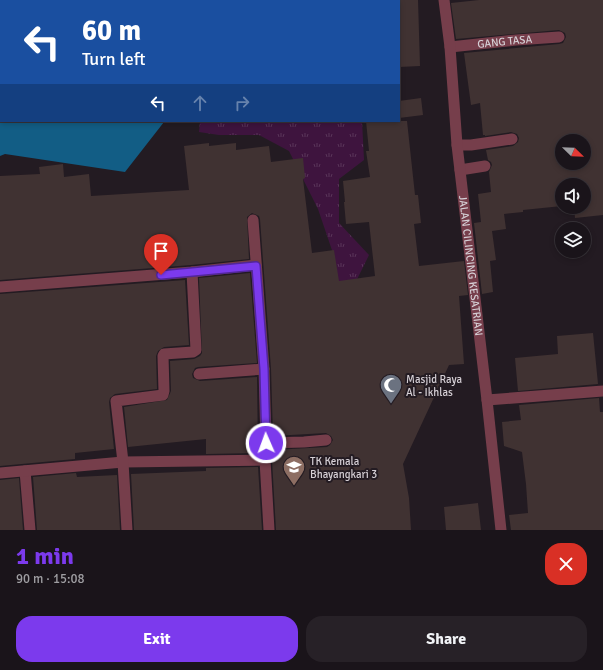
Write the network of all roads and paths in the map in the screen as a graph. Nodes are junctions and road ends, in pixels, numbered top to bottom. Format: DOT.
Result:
graph roads {
  1 [pos="444,0"];
  2 [pos="559,37"];
  3 [pos="450,47"];
  4 [pos="512,139"];
  5 [pos="457,145"];
  6 [pos="485,166"];
  7 [pos="460,170"];
  8 [pos="253,220"];
  9 [pos="256,266"];
  10 [pos="192,272"];
  11 [pos="0,287"];
  12 [pos="264,369"];
  13 [pos="199,374"];
  14 [pos="603,391"];
  15 [pos="487,400"];
  16 [pos="326,440"];
  17 [pos="266,443"];
  18 [pos="265,460"];
  19 [pos="123,462"];
  20 [pos="24,471"];
  21 [pos="0,473"];
  22 [pos="30,530"];
  23 [pos="128,530"];
  24 [pos="269,530"];
  25 [pos="501,530"];
  1 -- 3 [label="street, JALAN CILINCING KESATRIAN"];
  2 -- 3 [label="street, GANG TASA"];
  3 -- 5 [label="street, JALAN CILINCING KESATRIAN"];
  4 -- 5 [label="street"];
  5 -- 7 [label="street, JALAN CILINCING KESATRIAN"];
  6 -- 7 [label="street"];
  7 -- 15 [label="street, JALAN CILINCING KESATRIAN"];
  8 -- 9 [label="street"];
  9 -- 10 [label="street"];
  9 -- 12 [label="street"];
  10 -- 11 [label="street"];
  10 -- 19 [label="street"];
  12 -- 13 [label="street"];
  12 -- 17 [label="street"];
  14 -- 15 [label="street"];
  15 -- 25 [label="street, JALAN CILINCING KESATRIAN"];
  16 -- 17 [label="street"];
  17 -- 18 [label="street"];
  18 -- 19 [label="street"];
  18 -- 24 [label="street"];
  19 -- 20 [label="street"];
  19 -- 23 [label="street"];
  20 -- 21 [label="street"];
  20 -- 22 [label="street"];
}
